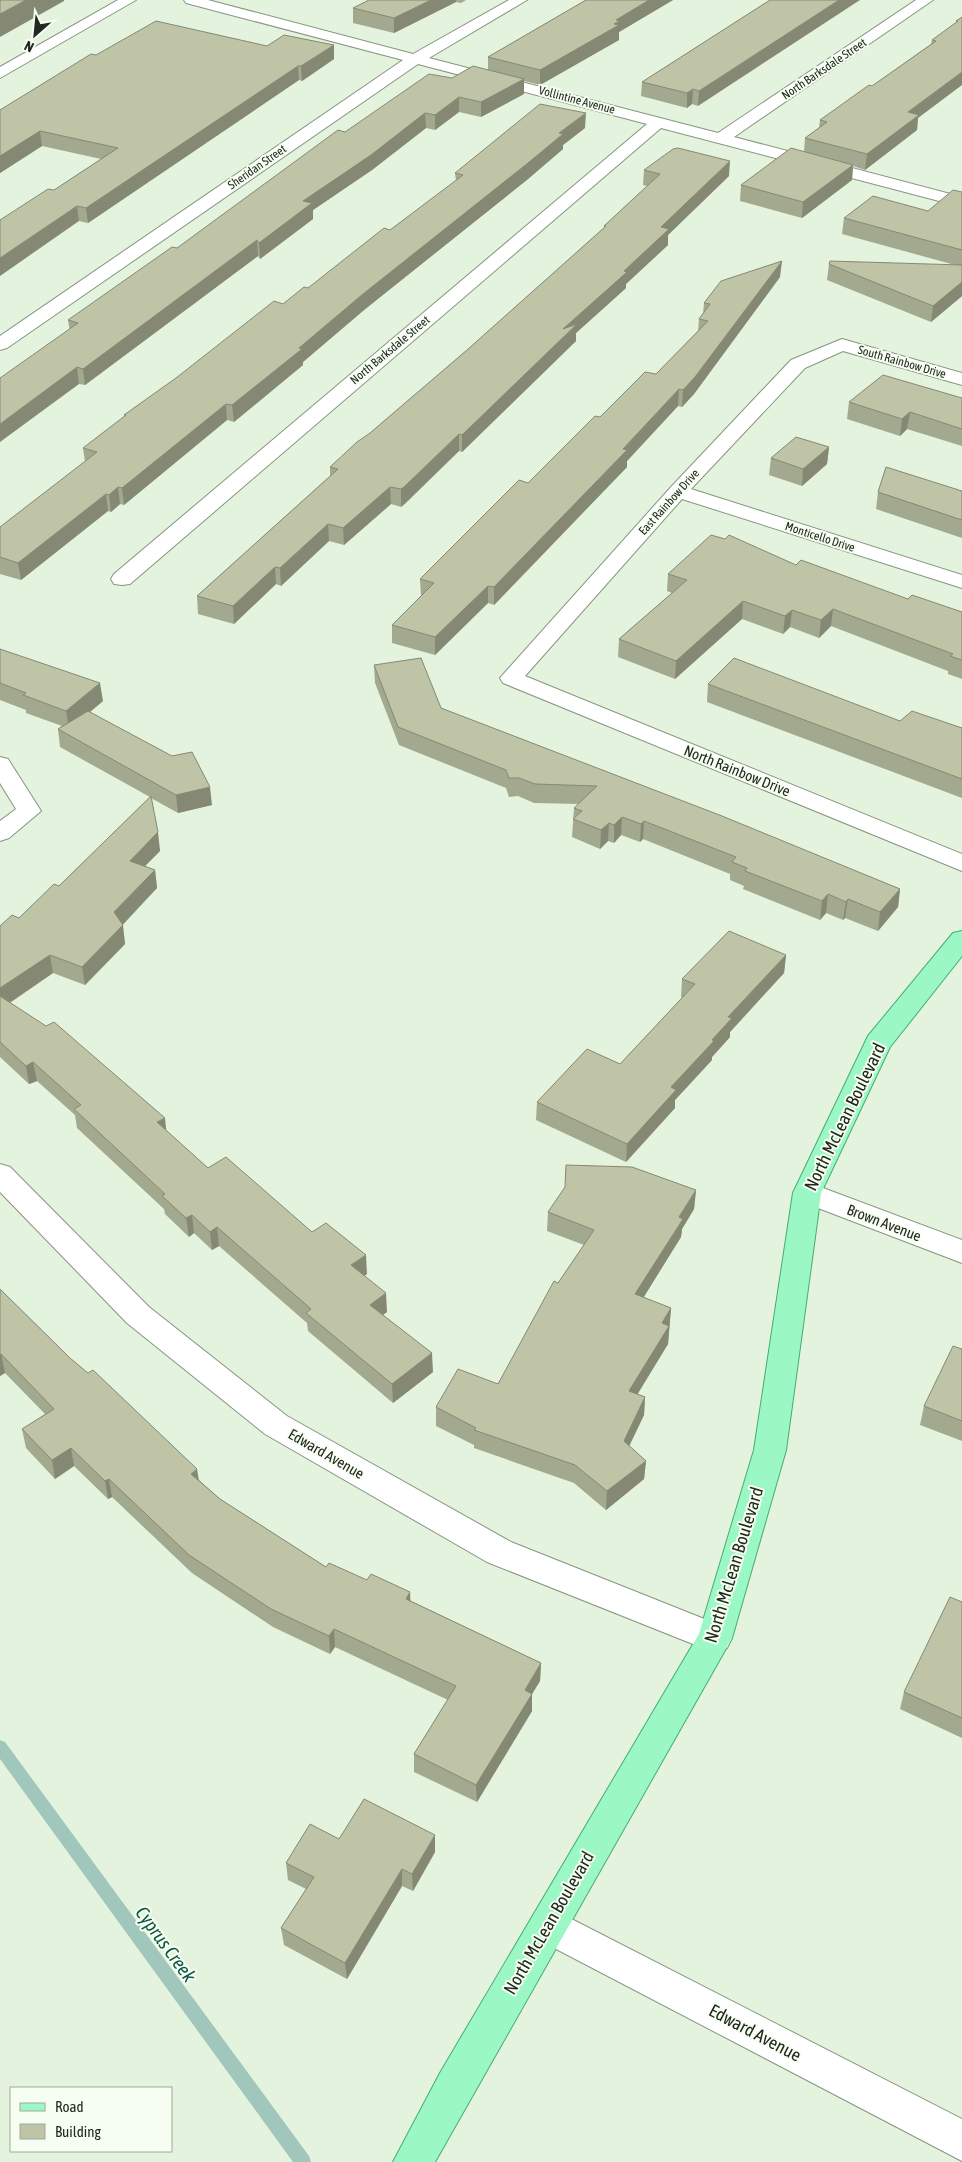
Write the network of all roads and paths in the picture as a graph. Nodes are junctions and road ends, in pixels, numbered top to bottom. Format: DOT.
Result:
graph roads {
  1 [pos="129,0"];
  2 [pos="191,0"];
  3 [pos="520,0"];
  4 [pos="926,0"];
  5 [pos="415,58"];
  6 [pos="0,73"];
  7 [pos="659,122"];
  8 [pos="722,138"];
  9 [pos="962,202"];
  10 [pos="0,344"];
  11 [pos="842,345"];
  12 [pos="962,379"];
  13 [pos="678,491"];
  14 [pos="122,579"];
  15 [pos="962,582"];
  16 [pos="511,678"];
  17 [pos="0,764"];
  18 [pos="0,833"];
  19 [pos="962,863"];
  20 [pos="962,940"];
  21 [pos="0,1174"];
  22 [pos="806,1193"];
  23 [pos="962,1252"];
  24 [pos="715,1638"];
  25 [pos="548,1924"];
  26 [pos="962,2141"];
  27 [pos="413,2162"];
  1 -- 6 [label="street"];
  2 -- 5 [label="street, Vollintine Avenue"];
  3 -- 5 [label="street, Sheridan Street"];
  4 -- 8 [label="street, North Barksdale Street"];
  5 -- 7 [label="street, Vollintine Avenue"];
  5 -- 10 [label="street, Sheridan Street"];
  7 -- 8 [label="street, Vollintine Avenue"];
  7 -- 14 [label="street, North Barksdale Street"];
  8 -- 9 [label="street, Vollintine Avenue"];
  11 -- 12 [label="street, South Rainbow Drive"];
  11 -- 13 [label="street, East Rainbow Drive"];
  13 -- 15 [label="street, Monticello Drive"];
  13 -- 16 [label="street, East Rainbow Drive"];
  16 -- 19 [label="street, North Rainbow Drive"];
  17 -- 18 [label="street"];
  20 -- 22 [label="main road, North McLean Boulevard"];
  21 -- 24 [label="street, Edward Avenue"];
  22 -- 23 [label="street, Brown Avenue"];
  22 -- 24 [label="main road, North McLean Boulevard"];
  24 -- 25 [label="main road, North McLean Boulevard"];
  25 -- 26 [label="street, Edward Avenue"];
  25 -- 27 [label="main road, North McLean Boulevard"];
}
